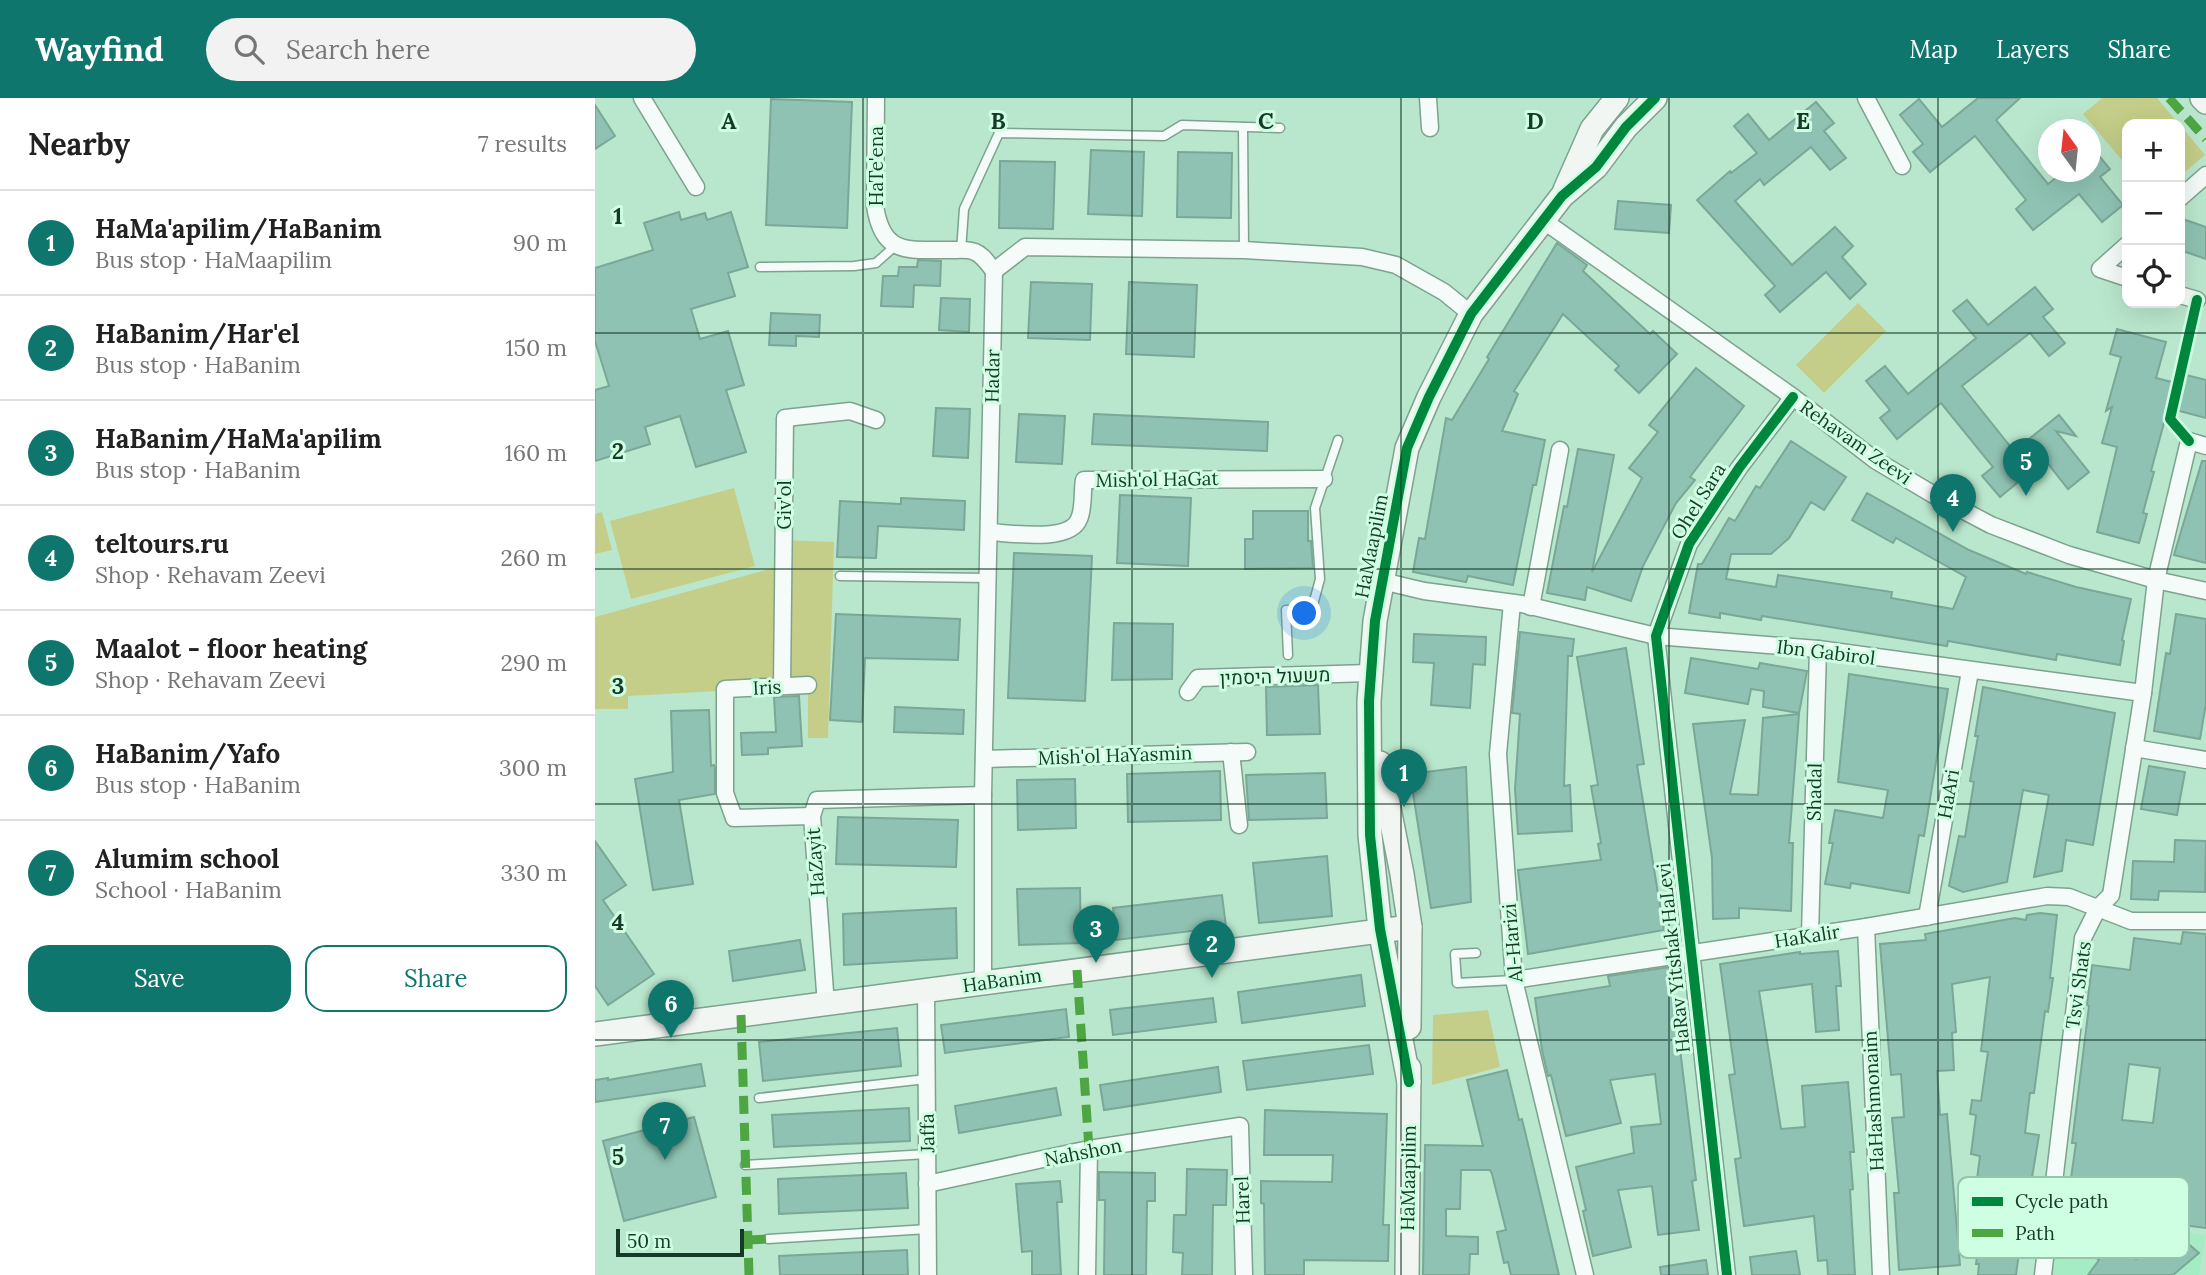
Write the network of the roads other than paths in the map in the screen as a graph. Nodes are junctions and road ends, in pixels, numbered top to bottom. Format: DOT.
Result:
graph roads {
  1 [pos="642,98"];
  2 [pos="876,98"];
  3 [pos="1428,98"];
  4 [pos="1617,98"];
  5 [pos="1655,98"];
  6 [pos="1865,98"];
  7 [pos="2202,98"];
  8 [pos="2206,102"];
  9 [pos="1243,127"];
  10 [pos="1280,128"];
  11 [pos="1430,128"];
  12 [pos="1902,166"];
  13 [pos="2206,175"];
  14 [pos="696,187"];
  15 [pos="2185,194"];
  16 [pos="1562,196"];
  17 [pos="1544,221"];
  18 [pos="895,246"];
  19 [pos="2122,249"];
  20 [pos="1244,250"];
  21 [pos="961,251"];
  22 [pos="759,267"];
  23 [pos="994,271"];
  24 [pos="2122,276"];
  25 [pos="2185,296"];
  26 [pos="2197,300"];
  27 [pos="1471,314"];
  28 [pos="1793,397"];
  29 [pos="876,420"];
  30 [pos="1338,440"];
  31 [pos="2206,446"];
  32 [pos="1560,450"];
  33 [pos="1324,479"];
  34 [pos="989,532"];
  35 [pos="840,576"];
  36 [pos="988,578"];
  37 [pos="2156,580"];
  38 [pos="1382,582"];
  39 [pos="2206,590"];
  40 [pos="1512,603"];
  41 [pos="1531,607"];
  42 [pos="1656,636"];
  43 [pos="1818,649"];
  44 [pos="1288,655"];
  45 [pos="1970,671"];
  46 [pos="1369,673"];
  47 [pos="808,685"];
  48 [pos="782,686"];
  49 [pos="1188,692"];
  50 [pos="2143,694"];
  51 [pos="1369,701"];
  52 [pos="2134,748"];
  53 [pos="984,759"];
  54 [pos="2206,760"];
  55 [pos="982,795"];
  56 [pos="815,808"];
  57 [pos="1239,825"];
  58 [pos="2098,908"];
  59 [pos="1927,917"];
  60 [pos="2206,921"];
  61 [pos="1410,927"];
  62 [pos="1865,927"];
  63 [pos="1380,929"];
  64 [pos="1810,935"];
  65 [pos="1476,953"];
  66 [pos="1690,954"];
  67 [pos="1514,980"];
  68 [pos="983,982"];
  69 [pos="926,990"];
  70 [pos="826,1005"];
  71 [pos="595,1034"];
  72 [pos="926,1079"];
  73 [pos="1409,1082"];
  74 [pos="759,1098"];
  75 [pos="1240,1126"];
  76 [pos="1089,1149"];
  77 [pos="927,1154"];
  78 [pos="745,1165"];
  79 [pos="2055,1177"];
  80 [pos="927,1184"];
  81 [pos="928,1230"];
  82 [pos="768,1239"];
  83 [pos="928,1275"];
  84 [pos="1087,1275"];
  85 [pos="1244,1275"];
  86 [pos="1407,1275"];
  87 [pos="1585,1275"];
  88 [pos="1727,1275"];
  89 [pos="1881,1275"];
  1 -- 14 [label="street"];
  2 -- 18 [label="street, HaTe'ena"];
  3 -- 11 [label="street"];
  4 -- 16 [label="street, HaMaapilim"];
  5 -- 16 [label="street, HaMaapilim"];
  6 -- 12 [label="street"];
  7 -- 8 [label="street"];
  9 -- 10 [label="lane"];
  9 -- 20 [label="lane"];
  9 -- 21 [label="lane"];
  13 -- 15 [label="street"];
  16 -- 17 [label="street, HaMaapilim"];
  17 -- 27 [label="street, HaMaapilim"];
  17 -- 28 [label="street, Rehavam Zeevi"];
  18 -- 21 [label="street"];
  18 -- 22 [label="lane"];
  19 -- 24 [label="street"];
  20 -- 23 [label="street"];
  20 -- 27 [label="street"];
  21 -- 23 [label="street"];
  23 -- 34 [label="street, Hadar"];
  25 -- 26 [label="street"];
  27 -- 38 [label="street, HaMaapilim"];
  28 -- 37 [label="street, Rehavam Zeevi"];
  28 -- 42 [label="street, Ohel Sara"];
  29 -- 48 [label="street, Giv'ol"];
  30 -- 33 [label="lane"];
  31 -- 37 [label="street, Tsvi Shats"];
  32 -- 41 [label="street"];
  33 -- 34 [label="street, Mish'ol HaGat"];
  33 -- 44 [label="lane"];
  34 -- 36 [label="street, Hadar"];
  35 -- 36 [label="lane"];
  36 -- 53 [label="street, Hadar"];
  37 -- 39 [label="street, Rehavam Zeevi"];
  37 -- 50 [label="street, Tsvi Shats"];
  38 -- 40 [label="street, Ibn Gabirol"];
  38 -- 46 [label="street, HaMaapilim"];
  40 -- 41 [label="street, Ibn Gabirol"];
  40 -- 67 [label="street, Al-Harizi"];
  41 -- 42 [label="street, Ibn Gabirol"];
  42 -- 43 [label="street, Ibn Gabirol"];
  42 -- 66 [label="street, HaRav Yitshak HaLevi"];
  43 -- 45 [label="street, Ibn Gabirol"];
  43 -- 64 [label="street, Shadal"];
  45 -- 50 [label="street, Ibn Gabirol"];
  45 -- 59 [label="street, HaAri"];
  46 -- 49 [label="street, משעול היסמין"];
  46 -- 51 [label="street, HaMaapilim"];
  47 -- 48 [label="street, Iris"];
  48 -- 56 [label="street, Iris"];
  50 -- 52 [label="street, Tsvi Shats"];
  51 -- 61 [label="street, HaMaapilim"];
  51 -- 63 [label="street, HaMaapilim"];
  52 -- 54 [label="street"];
  52 -- 58 [label="street, Tsvi Shats"];
  53 -- 55 [label="street, Hadar"];
  53 -- 57 [label="street, Mish'ol HaYasmin"];
  55 -- 56 [label="street, HaZayit"];
  55 -- 68 [label="street, Hadar"];
  56 -- 70 [label="street, HaZayit"];
  58 -- 59 [label="street, HaKalir"];
  58 -- 60 [label="street, HaKalir"];
  58 -- 79 [label="street, Tsvi Shats"];
  59 -- 62 [label="street, HaKalir"];
  61 -- 63 [label="street, HaBanim"];
  61 -- 73 [label="street, HaMaapilim"];
  62 -- 64 [label="street, HaKalir"];
  62 -- 89 [label="street, HaHashmonaim"];
  63 -- 68 [label="street, HaBanim"];
  63 -- 73 [label="street, HaMaapilim"];
  64 -- 66 [label="street, HaKalir"];
  65 -- 67 [label="lane"];
  66 -- 67 [label="street, HaKalir"];
  66 -- 88 [label="street, HaRav Yitshak HaLevi"];
  67 -- 87 [label="street, Al-Harizi"];
  68 -- 69 [label="street, HaBanim"];
  69 -- 70 [label="street, HaBanim"];
  69 -- 72 [label="street, Jaffa"];
  70 -- 71 [label="street, HaBanim"];
  72 -- 74 [label="lane"];
  72 -- 77 [label="street, Jaffa"];
  73 -- 86 [label="street, HaMaapilim"];
  75 -- 76 [label="street, Nahshon"];
  75 -- 85 [label="street, Harel"];
  76 -- 80 [label="street, Nahshon"];
  76 -- 84 [label="street"];
  77 -- 78 [label="lane"];
  77 -- 80 [label="street, Jaffa"];
  80 -- 81 [label="street, Jaffa"];
  81 -- 82 [label="lane"];
  81 -- 83 [label="street, Jaffa"];
}
